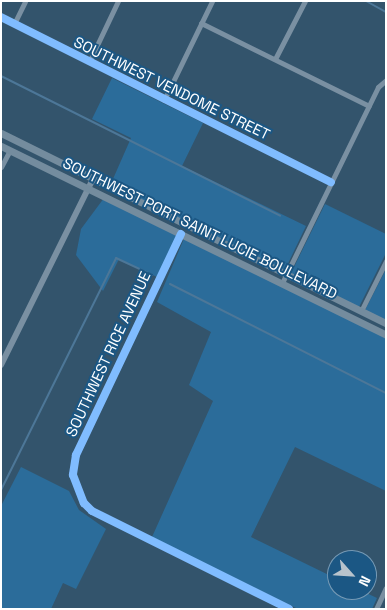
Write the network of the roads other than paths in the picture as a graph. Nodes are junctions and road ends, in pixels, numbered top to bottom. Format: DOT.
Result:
graph roads {
  1 [pos="25,1"];
  2 [pos="118,1"];
  3 [pos="212,1"];
  4 [pos="305,1"];
  5 [pos="1,18"];
  6 [pos="201,23"];
  7 [pos="14,24"];
  8 [pos="275,59"];
  9 [pos="89,62"];
  10 [pos="385,81"];
  11 [pos="164,100"];
  12 [pos="369,106"];
  13 [pos="1,133"];
  14 [pos="1,146"];
  15 [pos="10,150"];
  16 [pos="1,168"];
  17 [pos="93,179"];
  18 [pos="331,182"];
  19 [pos="88,189"];
  20 [pos="181,234"];
  21 [pos="386,261"];
  22 [pos="286,274"];
  23 [pos="282,283"];
  24 [pos="361,311"];
  25 [pos="386,323"];
  26 [pos="386,336"];
  27 [pos="1,365"];
  28 [pos="386,588"];
  29 [pos="289,609"];
  30 [pos="376,609"];
  1 -- 7 [label="street"];
  2 -- 9 [label="street"];
  3 -- 6 [label="street"];
  4 -- 8 [label="street"];
  5 -- 7 [label="street, SOUTHWEST VENDOME STREET"];
  6 -- 8 [label="street"];
  6 -- 11 [label="street"];
  7 -- 9 [label="street, SOUTHWEST VENDOME STREET"];
  8 -- 12 [label="street"];
  9 -- 11 [label="street, SOUTHWEST VENDOME STREET"];
  10 -- 12 [label="street"];
  11 -- 18 [label="street, SOUTHWEST VENDOME STREET"];
  12 -- 18 [label="street"];
  13 -- 17 [label="main road, SOUTHWEST PORT SAINT LUCIE BOULEVARD"];
  14 -- 15 [label="main road, SOUTHWEST PORT SAINT LUCIE BOULEVARD"];
  15 -- 16 [label="street"];
  15 -- 19 [label="main road, SOUTHWEST PORT SAINT LUCIE BOULEVARD"];
  17 -- 19 [label="street"];
  17 -- 22 [label="main road, SOUTHWEST PORT SAINT LUCIE BOULEVARD"];
  18 -- 22 [label="street"];
  19 -- 20 [label="main road, SOUTHWEST PORT SAINT LUCIE BOULEVARD"];
  19 -- 27 [label="street"];
  20 -- 23 [label="main road, SOUTHWEST PORT SAINT LUCIE BOULEVARD"];
  20 -- 29 [label="street, SOUTHWEST RICE AVENUE"];
  21 -- 24 [label="street"];
  22 -- 23 [label="street"];
  22 -- 24 [label="main road, SOUTHWEST PORT SAINT LUCIE BOULEVARD"];
  23 -- 26 [label="main road, SOUTHWEST PORT SAINT LUCIE BOULEVARD"];
  24 -- 25 [label="main road, SOUTHWEST PORT SAINT LUCIE BOULEVARD"];
  28 -- 30 [label="street"];
}
